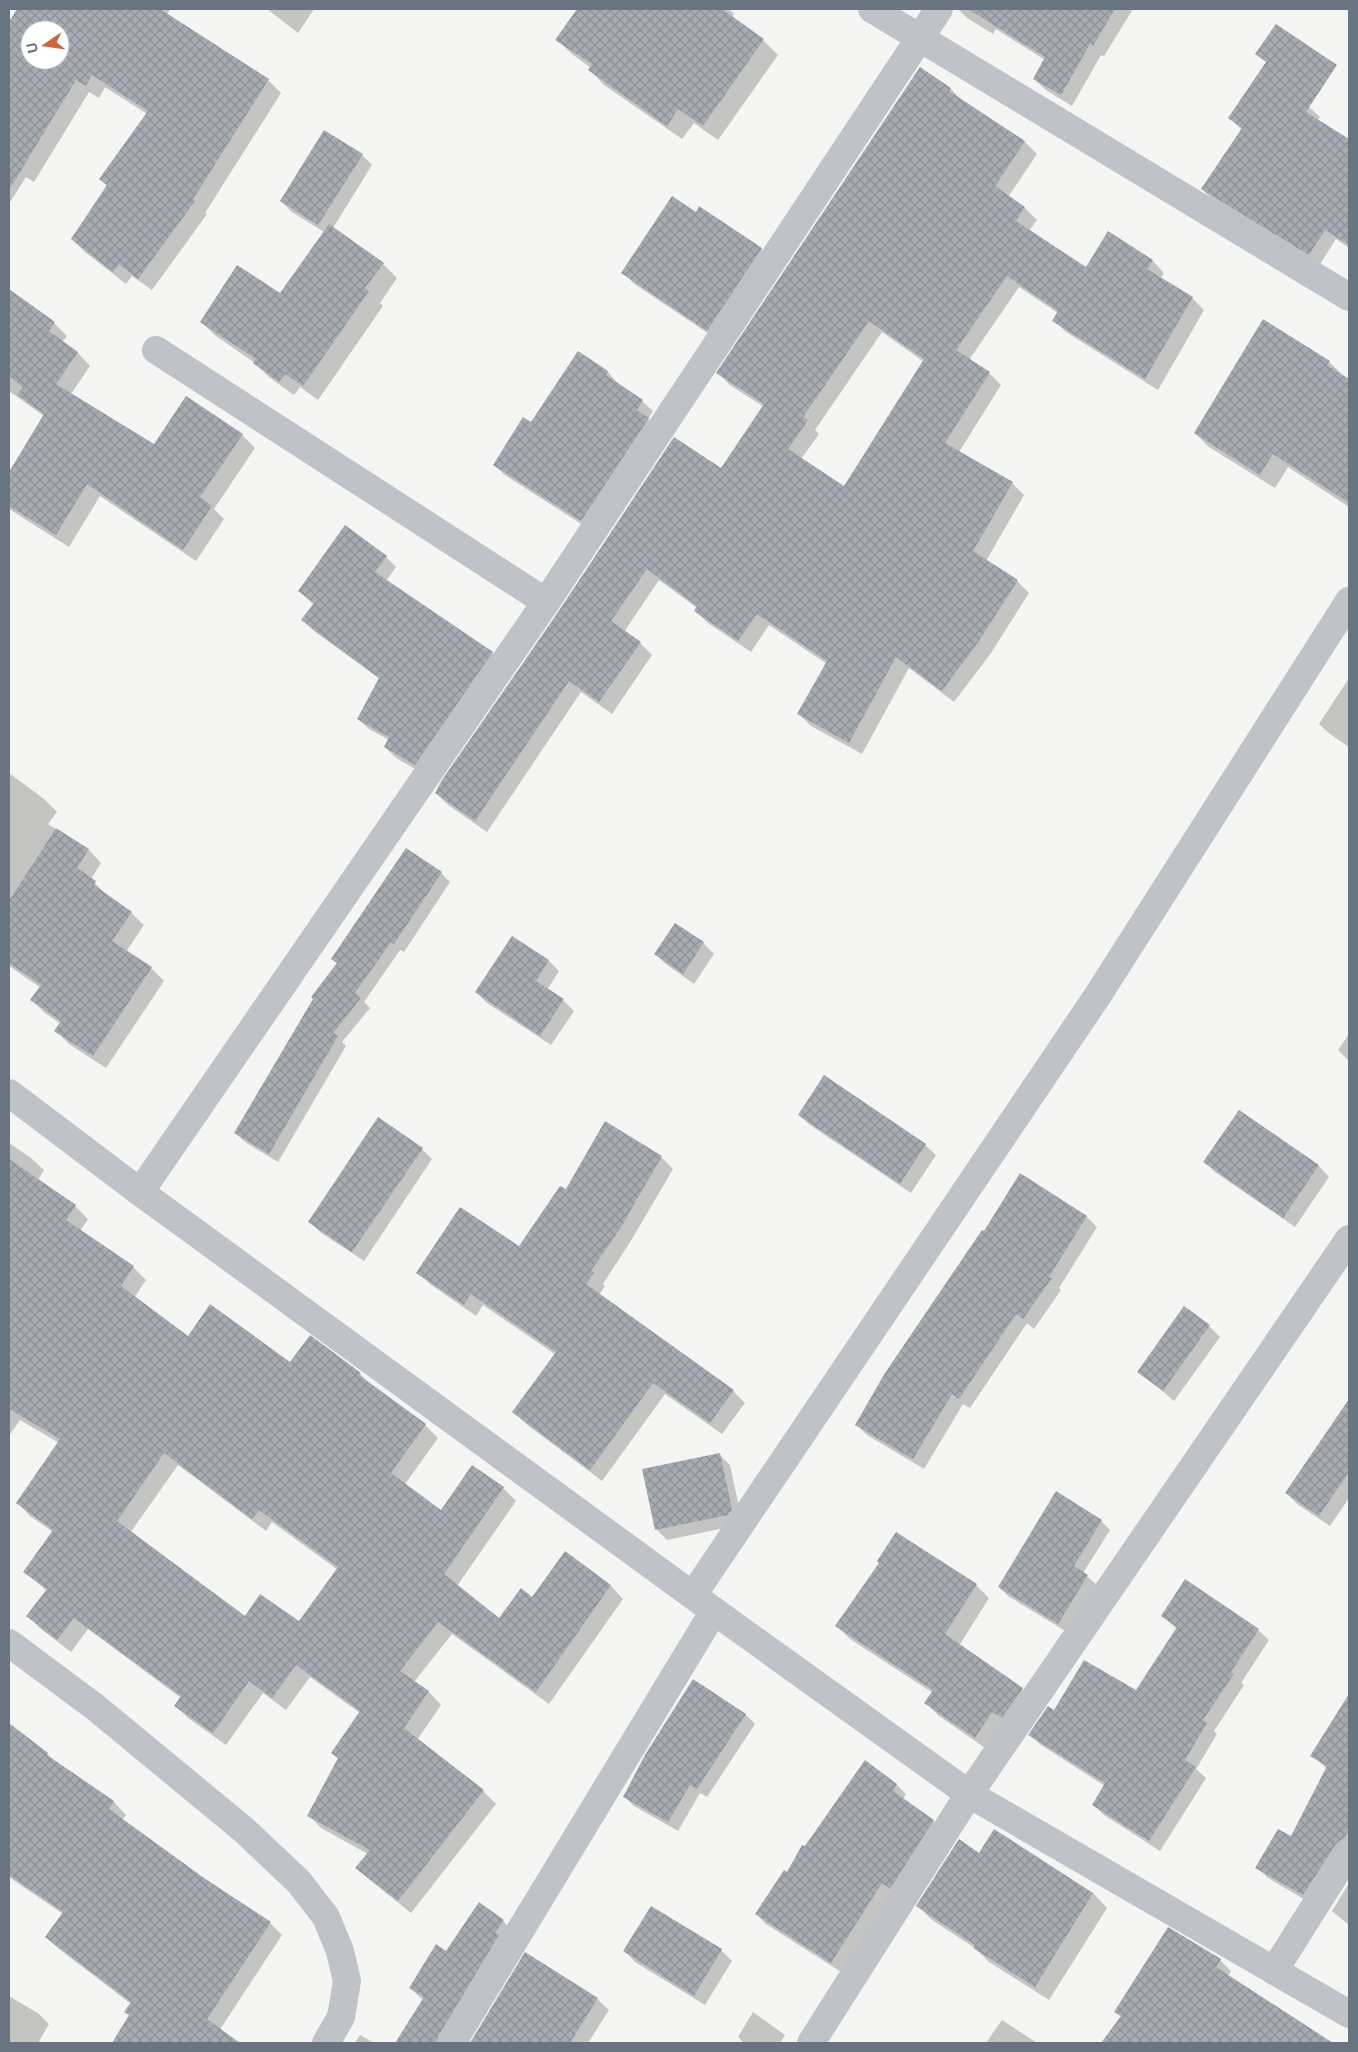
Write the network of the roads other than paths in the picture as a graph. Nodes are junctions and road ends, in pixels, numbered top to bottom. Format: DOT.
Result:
graph roads {
  1 [pos="872,9"];
  2 [pos="939,9"];
  3 [pos="920,38"];
  4 [pos="1349,297"];
  5 [pos="156,350"];
  6 [pos="1349,601"];
  7 [pos="546,602"];
  8 [pos="9,1093"];
  9 [pos="140,1192"];
  10 [pos="1349,1239"];
  11 [pos="693,1595"];
  12 [pos="714,1611"];
  13 [pos="9,1642"];
  14 [pos="969,1794"];
  15 [pos="1349,1852"];
  16 [pos="1274,1971"];
  17 [pos="1349,2014"];
  18 [pos="326,2043"];
  19 [pos="452,2043"];
  20 [pos="811,2043"];
  1 -- 3 [label="street"];
  2 -- 3 [label="street"];
  3 -- 4 [label="street"];
  3 -- 7 [label="street"];
  5 -- 7 [label="street"];
  6 -- 11 [label="street"];
  7 -- 9 [label="street"];
  8 -- 9 [label="street"];
  9 -- 11 [label="street"];
  10 -- 14 [label="street"];
  11 -- 12 [label="street"];
  12 -- 14 [label="street"];
  12 -- 19 [label="street"];
  13 -- 18 [label="street"];
  14 -- 16 [label="street"];
  14 -- 20 [label="street"];
  15 -- 16 [label="street"];
  16 -- 17 [label="street"];
}
